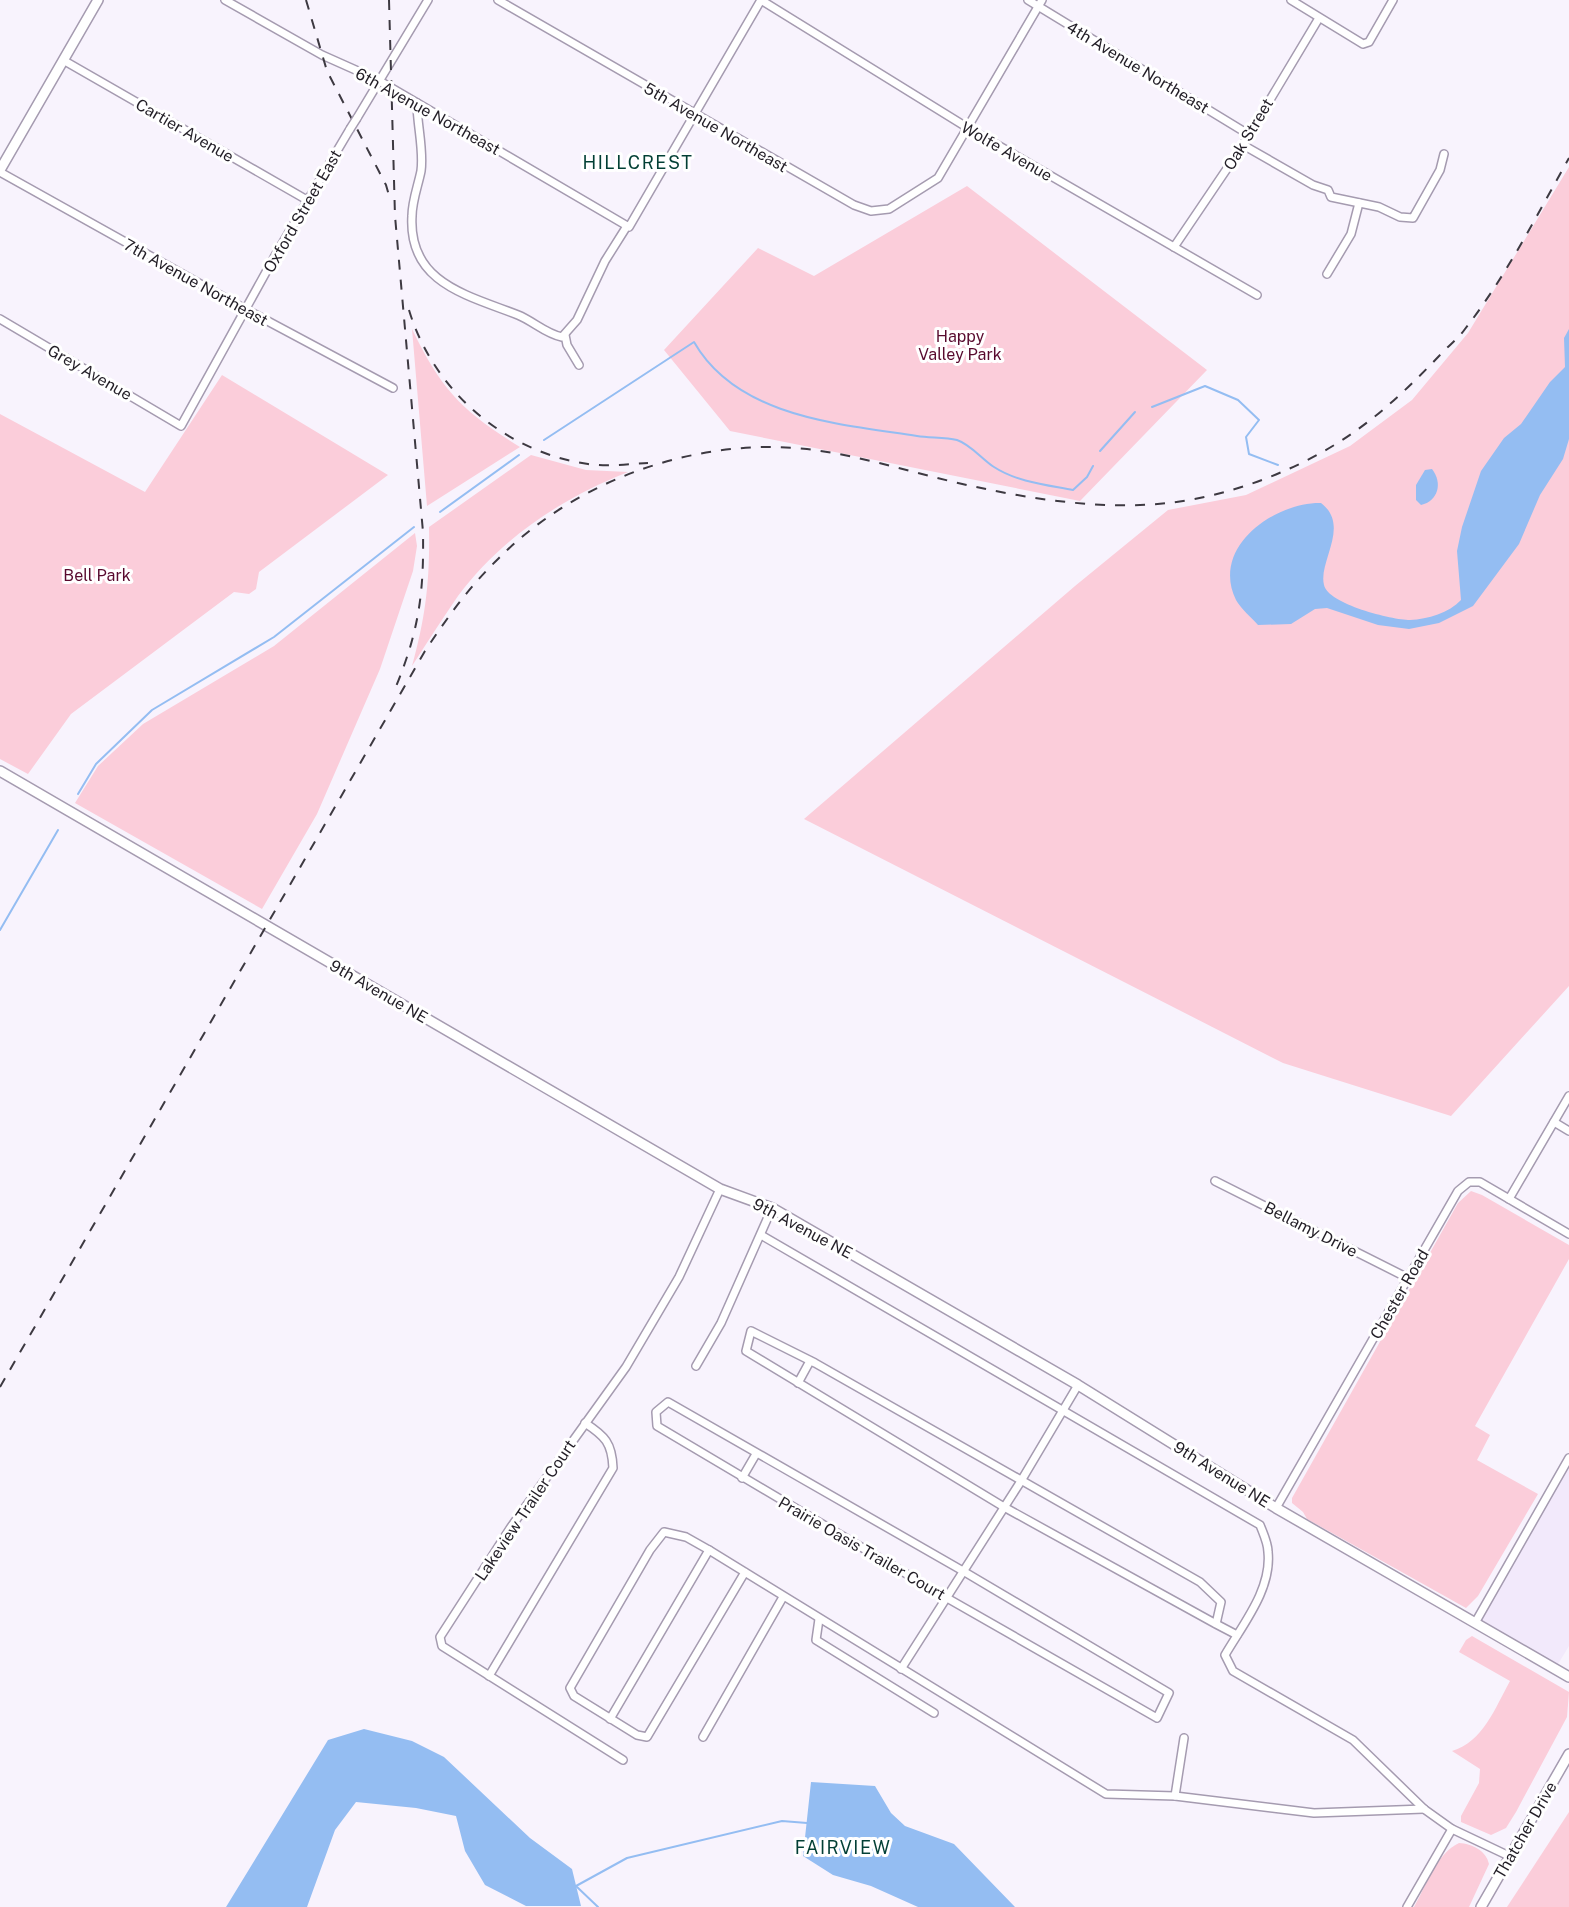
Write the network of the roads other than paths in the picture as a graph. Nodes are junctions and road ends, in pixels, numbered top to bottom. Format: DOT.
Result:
graph roads {
  1 [pos="98,0"];
  2 [pos="225,0"];
  3 [pos="428,0"];
  4 [pos="498,0"];
  5 [pos="761,0"];
  6 [pos="1028,0"];
  7 [pos="1291,0"];
  8 [pos="1393,0"];
  9 [pos="1040,3"];
  10 [pos="1318,18"];
  11 [pos="63,60"];
  12 [pos="378,80"];
  13 [pos="417,103"];
  14 [pos="694,114"];
  15 [pos="968,128"];
  16 [pos="1248,134"];
  17 [pos="1243,145"];
  18 [pos="1444,154"];
  19 [pos="0,171"];
  20 [pos="307,200"];
  21 [pos="1359,202"];
  22 [pos="628,226"];
  23 [pos="1174,247"];
  24 [pos="1327,274"];
  25 [pos="1257,295"];
  26 [pos="247,310"];
  27 [pos="0,319"];
  28 [pos="565,335"];
  29 [pos="579,365"];
  30 [pos="393,388"];
  31 [pos="181,426"];
  32 [pos="0,771"];
  33 [pos="1569,1096"];
  34 [pos="1554,1122"];
  35 [pos="1569,1131"];
  36 [pos="1215,1181"];
  37 [pos="720,1189"];
  38 [pos="1509,1199"];
  39 [pos="772,1208"];
  40 [pos="1569,1234"];
  41 [pos="761,1235"];
  42 [pos="1408,1278"];
  43 [pos="810,1360"];
  44 [pos="696,1366"];
  45 [pos="798,1383"];
  46 [pos="1078,1385"];
  47 [pos="1063,1411"];
  48 [pos="585,1423"];
  49 [pos="756,1454"];
  50 [pos="1569,1460"];
  51 [pos="742,1478"];
  52 [pos="1021,1481"];
  53 [pos="1004,1507"];
  54 [pos="1276,1508"];
  55 [pos="709,1550"];
  56 [pos="963,1571"];
  57 [pos="745,1572"];
  58 [pos="783,1597"];
  59 [pos="947,1598"];
  60 [pos="819,1619"];
  61 [pos="1475,1623"];
  62 [pos="1216,1624"];
  63 [pos="1237,1635"];
  64 [pos="901,1669"];
  65 [pos="489,1676"];
  66 [pos="1569,1677"];
  67 [pos="934,1713"];
  68 [pos="610,1719"];
  69 [pos="703,1737"];
  70 [pos="1185,1738"];
  71 [pos="1569,1754"];
  72 [pos="623,1760"];
  73 [pos="1175,1796"];
  74 [pos="1424,1809"];
  75 [pos="1452,1829"];
  76 [pos="1509,1856"];
  77 [pos="1407,1907"];
  78 [pos="1481,1907"];
  1 -- 11 [label="street"];
  2 -- 12 [label="street, 6th Avenue Northeast"];
  3 -- 12 [label="street, Oxford Street East"];
  4 -- 14 [label="street, 5th Avenue Northeast"];
  5 -- 14 [label="street"];
  5 -- 15 [label="street, Wolfe Avenue"];
  6 -- 9 [label="street, 4th Avenue Northeast"];
  7 -- 10 [label="street"];
  8 -- 10 [label="street"];
  9 -- 15 [label="street"];
  9 -- 16 [label="street, 4th Avenue Northeast"];
  10 -- 16 [label="street, Oak Street"];
  11 -- 19 [label="street"];
  11 -- 20 [label="street, Cartier Avenue"];
  12 -- 13 [label="street, 6th Avenue Northeast"];
  12 -- 20 [label="street, Oxford Street East, bridge"];
  13 -- 22 [label="street, 6th Avenue Northeast"];
  13 -- 28 [label="street"];
  14 -- 15 [label="street, 5th Avenue Northeast"];
  14 -- 22 [label="street"];
  15 -- 23 [label="street, Wolfe Avenue"];
  16 -- 17 [label="street, Oak Street"];
  17 -- 21 [label="street"];
  17 -- 23 [label="street, Oak Street"];
  18 -- 21 [label="street"];
  19 -- 26 [label="street, 7th Avenue Northeast"];
  20 -- 26 [label="street, Oxford Street East"];
  21 -- 24 [label="street"];
  22 -- 28 [label="street"];
  23 -- 25 [label="street, Wolfe Avenue"];
  26 -- 30 [label="street, 7th Avenue Northeast"];
  26 -- 31 [label="street, Oxford Street East"];
  27 -- 31 [label="street, Grey Avenue"];
  28 -- 29 [label="street"];
  32 -- 37 [label="street, 9th Avenue NE"];
  33 -- 34 [label="street"];
  34 -- 35 [label="street"];
  34 -- 38 [label="street"];
  36 -- 42 [label="street, Bellamy Drive"];
  37 -- 39 [label="street, 9th Avenue NE"];
  37 -- 48 [label="street, Lakeview Trailer Court"];
  38 -- 40 [label="street, Chester Road"];
  38 -- 42 [label="street, Chester Road"];
  39 -- 41 [label="street"];
  39 -- 46 [label="street, 9th Avenue NE"];
  41 -- 44 [label="street"];
  41 -- 47 [label="street"];
  42 -- 54 [label="street, Chester Road"];
  43 -- 45 [label="street"];
  43 -- 45 [label="street"];
  43 -- 52 [label="street"];
  45 -- 53 [label="street"];
  46 -- 47 [label="street"];
  46 -- 54 [label="street, 9th Avenue NE"];
  47 -- 52 [label="street"];
  47 -- 63 [label="street"];
  48 -- 65 [label="street"];
  48 -- 65 [label="street, Lakeview Trailer Court"];
  49 -- 51 [label="street"];
  49 -- 51 [label="street, Prairie Oasis Trailer Court"];
  49 -- 56 [label="street, Prairie Oasis Trailer Court"];
  50 -- 61 [label="street"];
  51 -- 59 [label="street, Prairie Oasis Trailer Court"];
  52 -- 53 [label="street"];
  52 -- 62 [label="street"];
  53 -- 56 [label="street"];
  53 -- 62 [label="street"];
  54 -- 61 [label="street, 9th Avenue NE"];
  55 -- 57 [label="street"];
  55 -- 68 [label="street"];
  55 -- 68 [label="street"];
  56 -- 59 [label="street"];
  56 -- 59 [label="street, Prairie Oasis Trailer Court"];
  57 -- 58 [label="street"];
  57 -- 68 [label="street"];
  58 -- 60 [label="street"];
  58 -- 69 [label="street"];
  59 -- 64 [label="street"];
  60 -- 64 [label="street"];
  60 -- 67 [label="street"];
  61 -- 66 [label="street, 9th Avenue NE"];
  62 -- 63 [label="street"];
  63 -- 74 [label="street"];
  64 -- 73 [label="street"];
  65 -- 72 [label="street, Lakeview Trailer Court"];
  70 -- 73 [label="street"];
  71 -- 76 [label="street, Thatcher Drive"];
  73 -- 74 [label="street"];
  74 -- 75 [label="street"];
  75 -- 76 [label="street"];
  75 -- 77 [label="street"];
  76 -- 78 [label="street, Thatcher Drive"];
}
